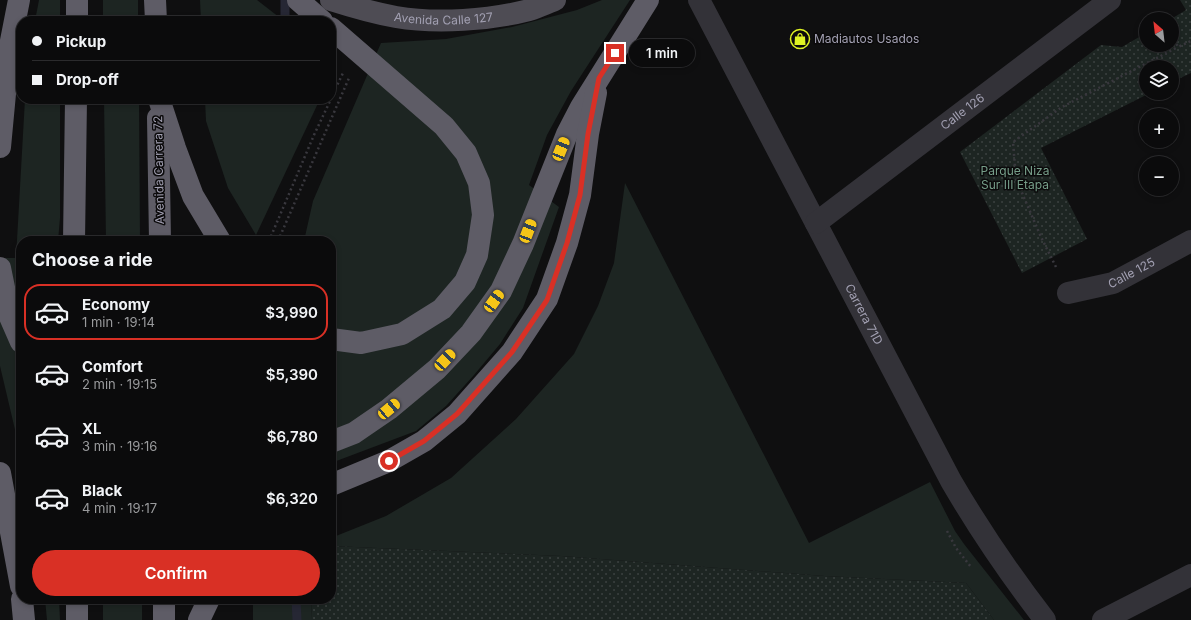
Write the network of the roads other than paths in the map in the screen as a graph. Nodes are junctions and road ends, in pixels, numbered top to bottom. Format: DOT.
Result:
graph roads {
  1 [pos="19,0"];
  2 [pos="77,0"];
  3 [pos="155,0"];
  4 [pos="298,0"];
  5 [pos="331,0"];
  6 [pos="555,0"];
  7 [pos="648,0"];
  8 [pos="699,0"];
  9 [pos="1110,0"];
  10 [pos="77,16"];
  11 [pos="156,16"];
  12 [pos="316,16"];
  13 [pos="336,32"];
  14 [pos="599,78"];
  15 [pos="76,104"];
  16 [pos="159,104"];
  17 [pos="161,104"];
  18 [pos="0,147"];
  19 [pos="816,223"];
  20 [pos="74,236"];
  21 [pos="160,236"];
  22 [pos="217,236"];
  23 [pos="1191,241"];
  24 [pos="0,268"];
  25 [pos="1068,294"];
  26 [pos="16,331"];
  27 [pos="336,339"];
  28 [pos="336,440"];
  29 [pos="0,473"];
  30 [pos="336,483"];
  31 [pos="0,512"];
  32 [pos="12,531"];
  33 [pos="16,555"];
  34 [pos="1191,575"];
  35 [pos="22,604"];
  36 [pos="77,604"];
  37 [pos="164,604"];
  38 [pos="207,604"];
  39 [pos="24,620"];
  40 [pos="77,620"];
  41 [pos="164,620"];
  42 [pos="200,620"];
  43 [pos="1045,620"];
  44 [pos="1103,620"];
  1 -- 18 [label="highway"];
  2 -- 10 [label="highway"];
  3 -- 11 [label="highway"];
  4 -- 12 [label="highway"];
  5 -- 6 [label="main road, Avenida Calle 127, bridge"];
  7 -- 14 [label="highway"];
  8 -- 19 [label="street, Carrera 71D"];
  9 -- 19 [label="street, Calle 126"];
  13 -- 27 [label="highway, bridge"];
  14 -- 28 [label="highway"];
  14 -- 30 [label="highway"];
  15 -- 20 [label="highway"];
  16 -- 21 [label="highway, Avenida Carrera 72"];
  17 -- 22 [label="highway"];
  19 -- 43 [label="street, Carrera 71D"];
  23 -- 25 [label="street, Calle 125"];
  24 -- 26 [label="highway"];
  29 -- 32 [label="highway"];
  31 -- 32 [label="street"];
  32 -- 33 [label="highway"];
  34 -- 44 [label="street"];
  35 -- 39 [label="highway"];
  36 -- 40 [label="highway"];
  37 -- 41 [label="highway"];
  38 -- 42 [label="highway"];
}
